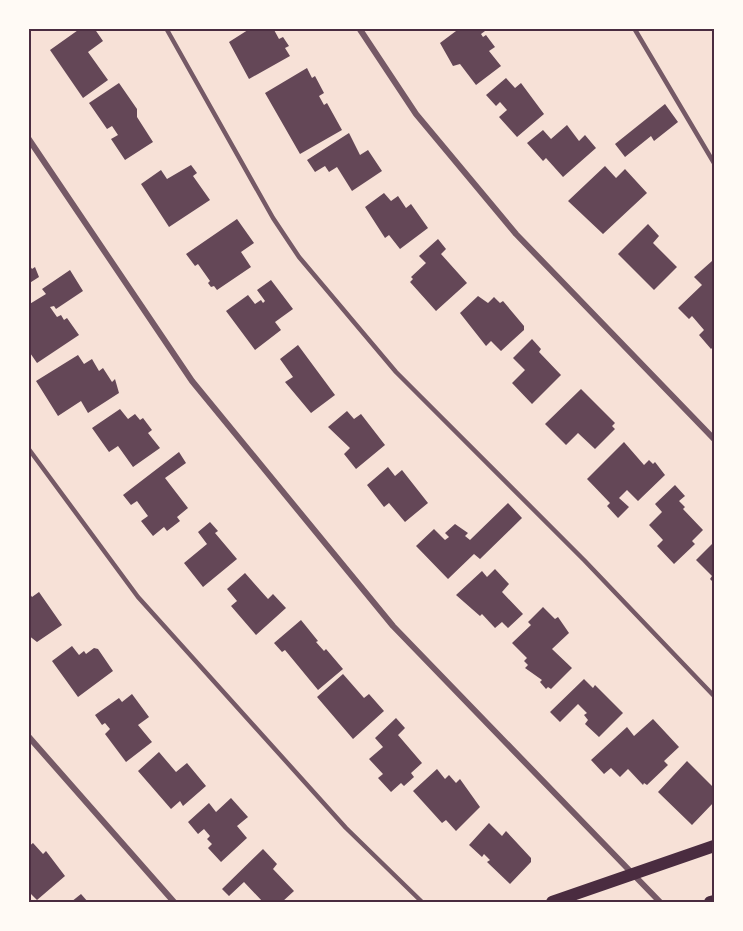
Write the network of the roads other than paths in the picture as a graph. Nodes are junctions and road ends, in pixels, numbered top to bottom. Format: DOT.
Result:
graph roads {
  1 [pos="166,28"];
  2 [pos="359,28"];
  3 [pos="634,28"];
  4 [pos="28,138"];
  5 [pos="714,163"];
  6 [pos="714,439"];
  7 [pos="28,448"];
  8 [pos="714,696"];
  9 [pos="28,736"];
  10 [pos="714,846"];
  11 [pos="632,873"];
  12 [pos="174,903"];
  13 [pos="422,903"];
  14 [pos="552,903"];
  15 [pos="660,903"];
  1 -- 8 [label="lane"];
  2 -- 6 [label="street"];
  3 -- 5 [label="lane"];
  4 -- 11 [label="street"];
  7 -- 13 [label="lane"];
  9 -- 12 [label="street"];
  10 -- 11 [label="main road"];
  11 -- 14 [label="main road"];
  11 -- 15 [label="street"];
}
